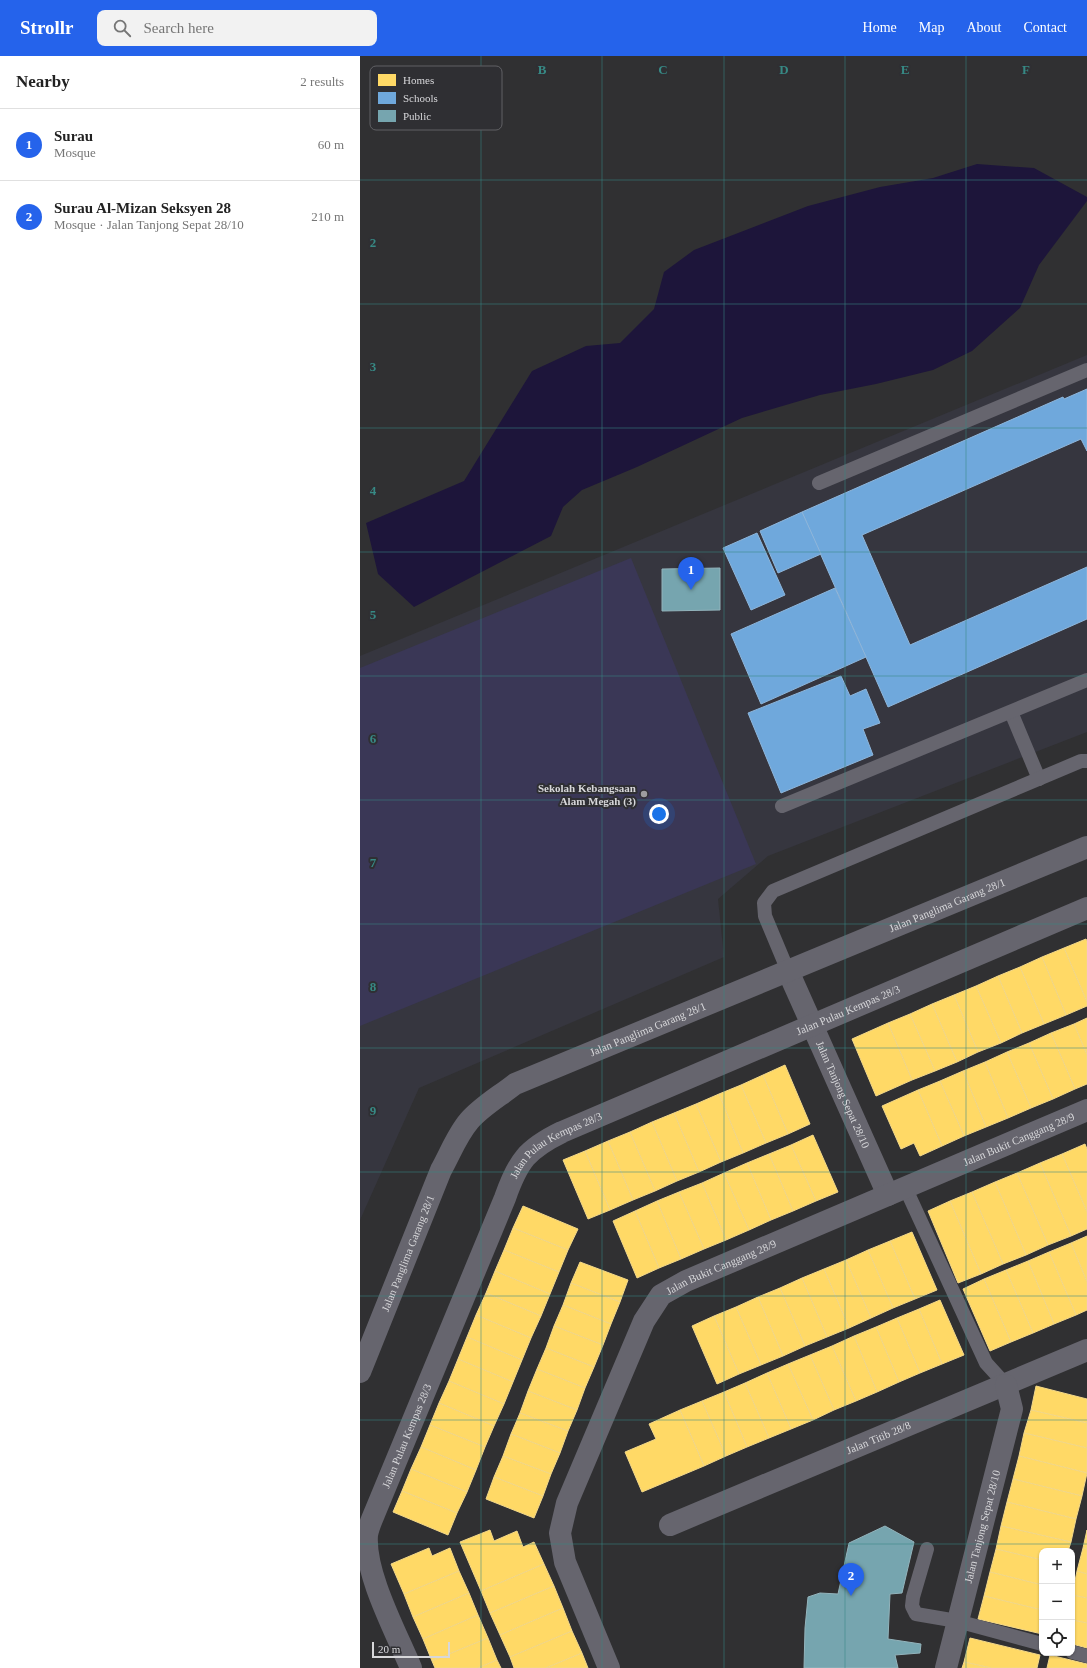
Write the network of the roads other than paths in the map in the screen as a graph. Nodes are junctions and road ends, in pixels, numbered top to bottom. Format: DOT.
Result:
graph roads {
  1 [pos="1087,370"];
  2 [pos="819,483"];
  3 [pos="1087,680"];
  4 [pos="1011,712"];
  5 [pos="1087,762"];
  6 [pos="1039,779"];
  7 [pos="782,806"];
  8 [pos="1087,848"];
  9 [pos="1087,908"];
  10 [pos="788,971"];
  11 [pos="813,1026"];
  12 [pos="1087,1110"];
  13 [pos="897,1191"];
  14 [pos="1087,1350"];
  15 [pos="360,1372"];
  16 [pos="1006,1384"];
  17 [pos="670,1525"];
  18 [pos="927,1549"];
  19 [pos="957,1621"];
  20 [pos="1039,1643"];
  21 [pos="1075,1653"];
  22 [pos="1087,1656"];
  23 [pos="411,1668"];
  24 [pos="609,1668"];
  25 [pos="946,1668"];
  1 -- 2 [label="lane"];
  3 -- 4 [label="lane"];
  4 -- 6 [label="lane"];
  4 -- 7 [label="lane"];
  5 -- 6 [label="lane"];
  6 -- 10 [label="lane"];
  8 -- 10 [label="street, Jalan Panglima Garang 28/1"];
  9 -- 11 [label="street, Jalan Pulau Kempas 28/3"];
  10 -- 11 [label="street, Jalan Tanjong Sepat 28/10"];
  10 -- 15 [label="street, Jalan Panglima Garang 28/1"];
  11 -- 13 [label="street, Jalan Tanjong Sepat 28/10"];
  11 -- 23 [label="street, Jalan Pulau Kempas 28/3"];
  12 -- 13 [label="street, Jalan Bukit Canggang 28/9"];
  13 -- 16 [label="lane"];
  13 -- 24 [label="street, Jalan Bukit Canggang 28/9"];
  14 -- 16 [label="street, Jalan Titib 28/8"];
  16 -- 17 [label="street, Jalan Titib 28/8"];
  16 -- 19 [label="street, Jalan Tanjong Sepat 28/10"];
  18 -- 19 [label="lane"];
  19 -- 20 [label="lane"];
  19 -- 25 [label="street, Jalan Tanjong Sepat 28/10"];
  21 -- 22 [label="lane"];
}
